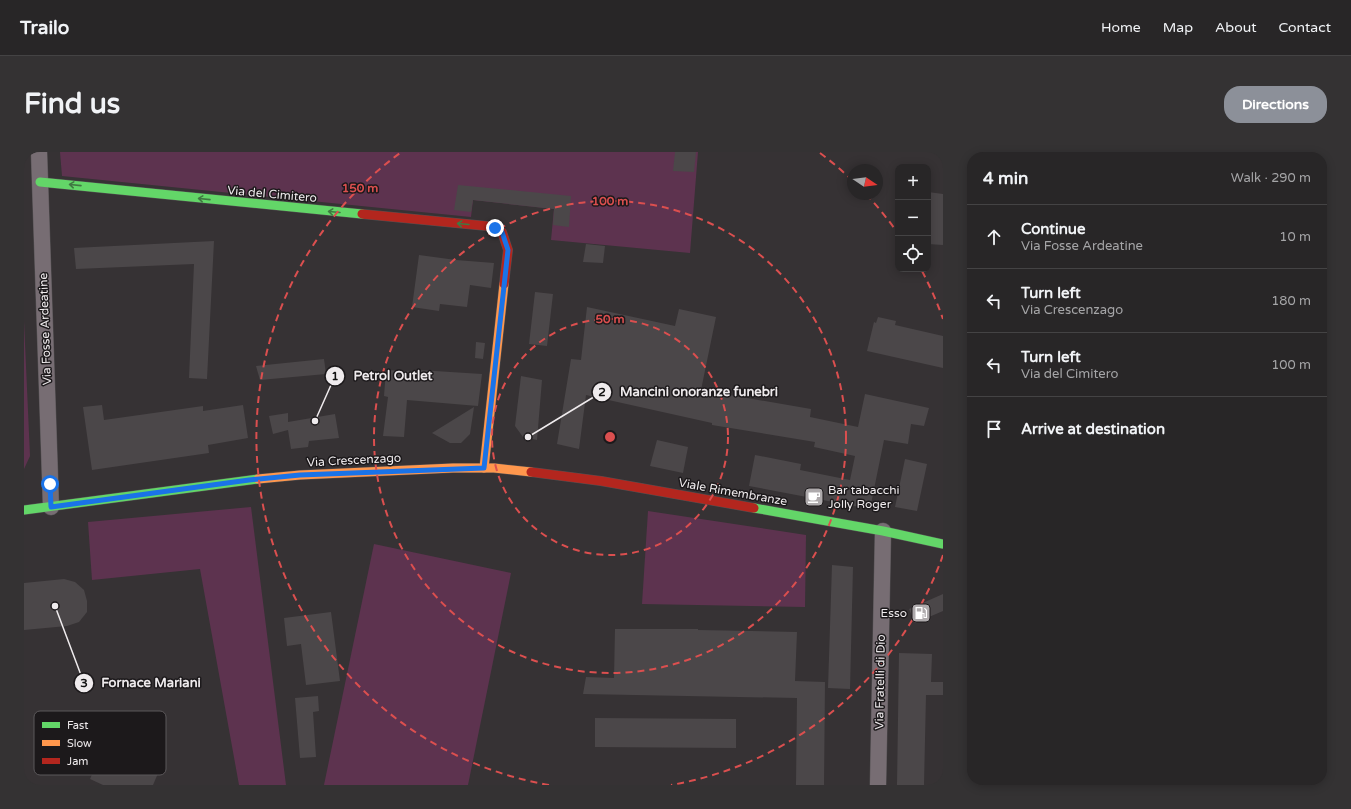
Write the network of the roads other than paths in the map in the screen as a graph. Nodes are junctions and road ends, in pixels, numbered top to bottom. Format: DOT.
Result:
graph roads {
  1 [pos="39,152"];
  2 [pos="40,182"];
  3 [pos="484,468"];
  4 [pos="566,476"];
  5 [pos="51,507"];
  6 [pos="24,510"];
  7 [pos="883,531"];
  8 [pos="943,544"];
  9 [pos="878,785"];
  1 -- 2 [label="street, Via Fosse Ardeatine"];
  3 -- 2 [label="street, Via del Cimitero, one-way"];
  2 -- 5 [label="street, Via Fosse Ardeatine"];
  3 -- 4 [label="street, Via Crescenzago"];
  3 -- 5 [label="street, Via Crescenzago"];
  4 -- 7 [label="street, Viale Rimembranze"];
  5 -- 6 [label="street, Via Crescenzago"];
  7 -- 8 [label="street, Viale Rimembranze"];
  7 -- 9 [label="street, Via Fratelli di Dio"];
}
